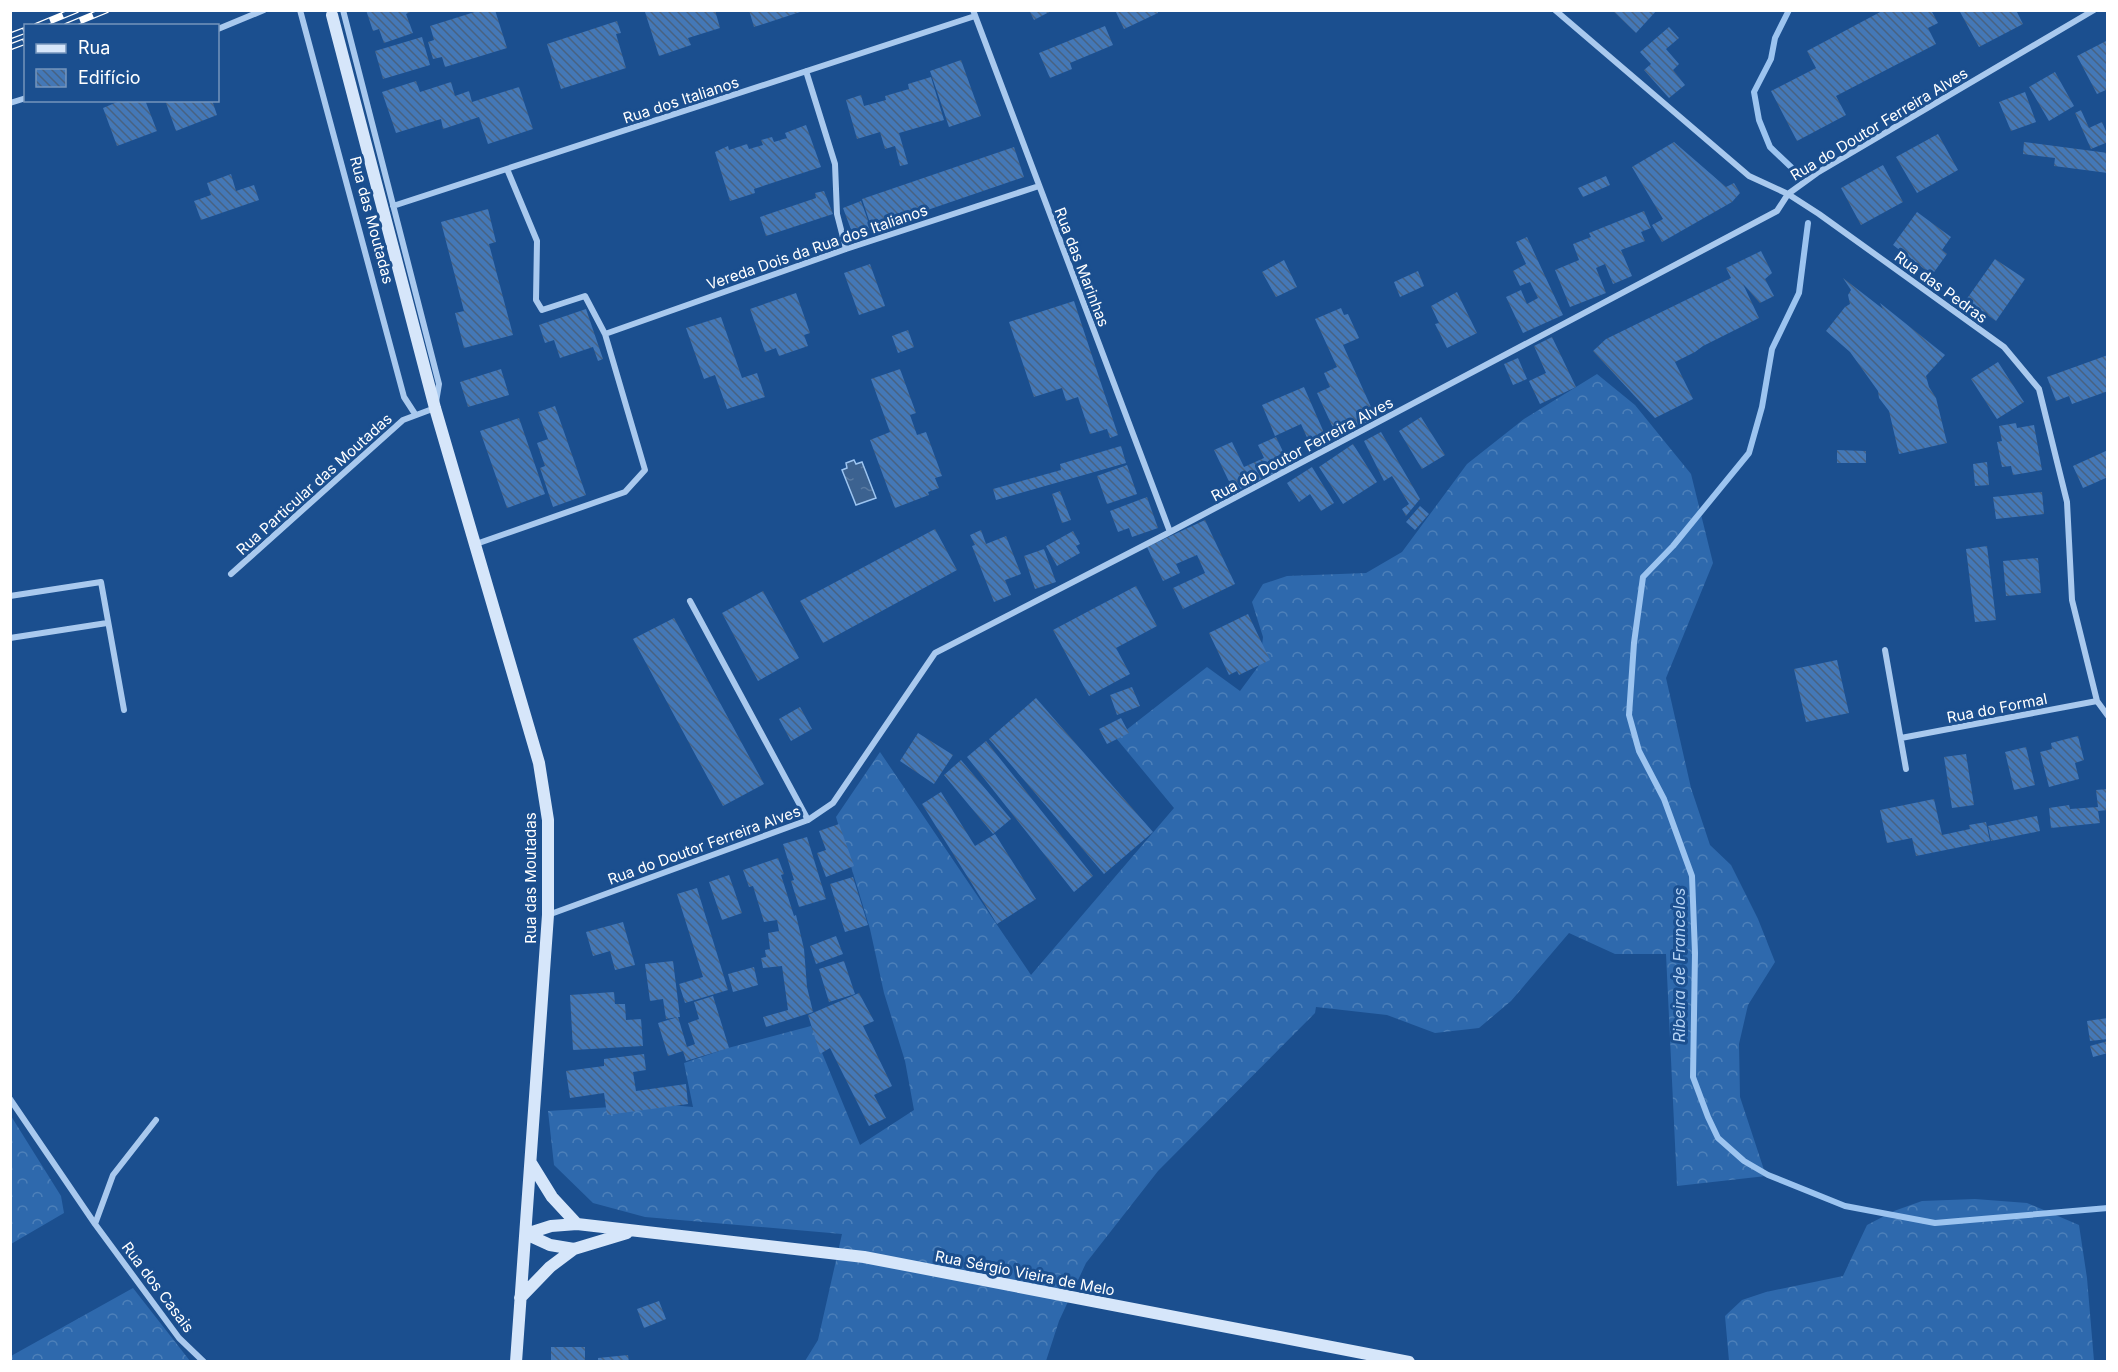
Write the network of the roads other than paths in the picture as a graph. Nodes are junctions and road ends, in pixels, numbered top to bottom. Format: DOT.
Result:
graph roads {
  1 [pos="264,10"];
  2 [pos="300,10"];
  3 [pos="1555,10"];
  4 [pos="2094,10"];
  5 [pos="338,13"];
  6 [pos="974,13"];
  7 [pos="219,29"];
  8 [pos="806,71"];
  9 [pos="507,169"];
  10 [pos="1039,186"];
  11 [pos="1788,194"];
  12 [pos="393,206"];
  13 [pos="846,249"];
  14 [pos="605,334"];
  15 [pos="435,408"];
  16 [pos="415,414"];
  17 [pos="1170,532"];
  18 [pos="476,544"];
  19 [pos="231,574"];
  20 [pos="10,596"];
  21 [pos="690,601"];
  22 [pos="107,623"];
  23 [pos="10,638"];
  24 [pos="1885,650"];
  25 [pos="2097,701"];
  26 [pos="124,710"];
  27 [pos="2108,716"];
  28 [pos="1901,738"];
  29 [pos="1906,769"];
  30 [pos="808,820"];
  31 [pos="548,915"];
  32 [pos="10,1099"];
  33 [pos="156,1120"];
  34 [pos="531,1163"];
  35 [pos="95,1224"];
  36 [pos="577,1224"];
  37 [pos="632,1232"];
  38 [pos="526,1234"];
  39 [pos="574,1249"];
  40 [pos="520,1298"];
  41 [pos="1389,1359"];
  42 [pos="204,1362"];
  43 [pos="516,1362"];
  44 [pos="1409,1362"];
  1 -- 7 [label="street"];
  2 -- 16 [label="street, Rua das Moutadas"];
  3 -- 11 [label="street, Rua das Pedras"];
  4 -- 11 [label="street, Rua do Doutor Ferreira Alves"];
  5 -- 12 [label="street, Rua das Moutadas"];
  5 -- 15 [label="main road, Rua das Moutadas"];
  6 -- 8 [label="street, Rua dos Italianos"];
  6 -- 10 [label="street, Rua das Marinhas"];
  8 -- 9 [label="street, Rua dos Italianos"];
  8 -- 13 [label="street"];
  9 -- 12 [label="street, Rua dos Italianos"];
  9 -- 14 [label="street"];
  10 -- 13 [label="street, Vereda Dois da Rua dos Italianos"];
  10 -- 17 [label="street, Rua das Marinhas"];
  11 -- 17 [label="street, Rua do Doutor Ferreira Alves"];
  11 -- 25 [label="street, Rua das Pedras"];
  12 -- 15 [label="street, Rua das Moutadas"];
  13 -- 14 [label="street, Vereda Dois da Rua dos Italianos"];
  14 -- 18 [label="street"];
  15 -- 16 [label="street"];
  15 -- 18 [label="main road, Rua das Moutadas"];
  16 -- 19 [label="street, Rua Particular das Moutadas"];
  17 -- 30 [label="street, Rua do Doutor Ferreira Alves"];
  18 -- 31 [label="main road, Rua das Moutadas"];
  20 -- 22 [label="street"];
  21 -- 30 [label="street"];
  22 -- 23 [label="street"];
  22 -- 26 [label="street"];
  24 -- 28 [label="street"];
  25 -- 27 [label="street, Rua das Pedras"];
  25 -- 28 [label="street, Rua do Formal"];
  28 -- 29 [label="street"];
  30 -- 31 [label="street, Rua do Doutor Ferreira Alves"];
  31 -- 34 [label="main road, Rua das Moutadas"];
  32 -- 35 [label="street, Rua dos Casais"];
  33 -- 35 [label="street"];
  34 -- 36 [label="main road"];
  34 -- 38 [label="main road, Rua das Moutadas"];
  35 -- 42 [label="street, Rua dos Casais"];
  36 -- 37 [label="main road, Rua Sérgio Vieira de Melo"];
  36 -- 38 [label="main road, Rua Sérgio Vieira de Melo"];
  37 -- 39 [label="main road, Rua Sérgio Vieira de Melo"];
  37 -- 41 [label="main road, Rua Sérgio Vieira de Melo"];
  38 -- 39 [label="main road, Rua Sérgio Vieira de Melo"];
  38 -- 40 [label="main road, Rua das Moutadas"];
  39 -- 40 [label="main road, Rua Sérgio Vieira de Melo"];
  40 -- 43 [label="main road, Rua das Moutadas"];
  41 -- 44 [label="main road, Rua Sérgio Vieira de Melo"];
}
